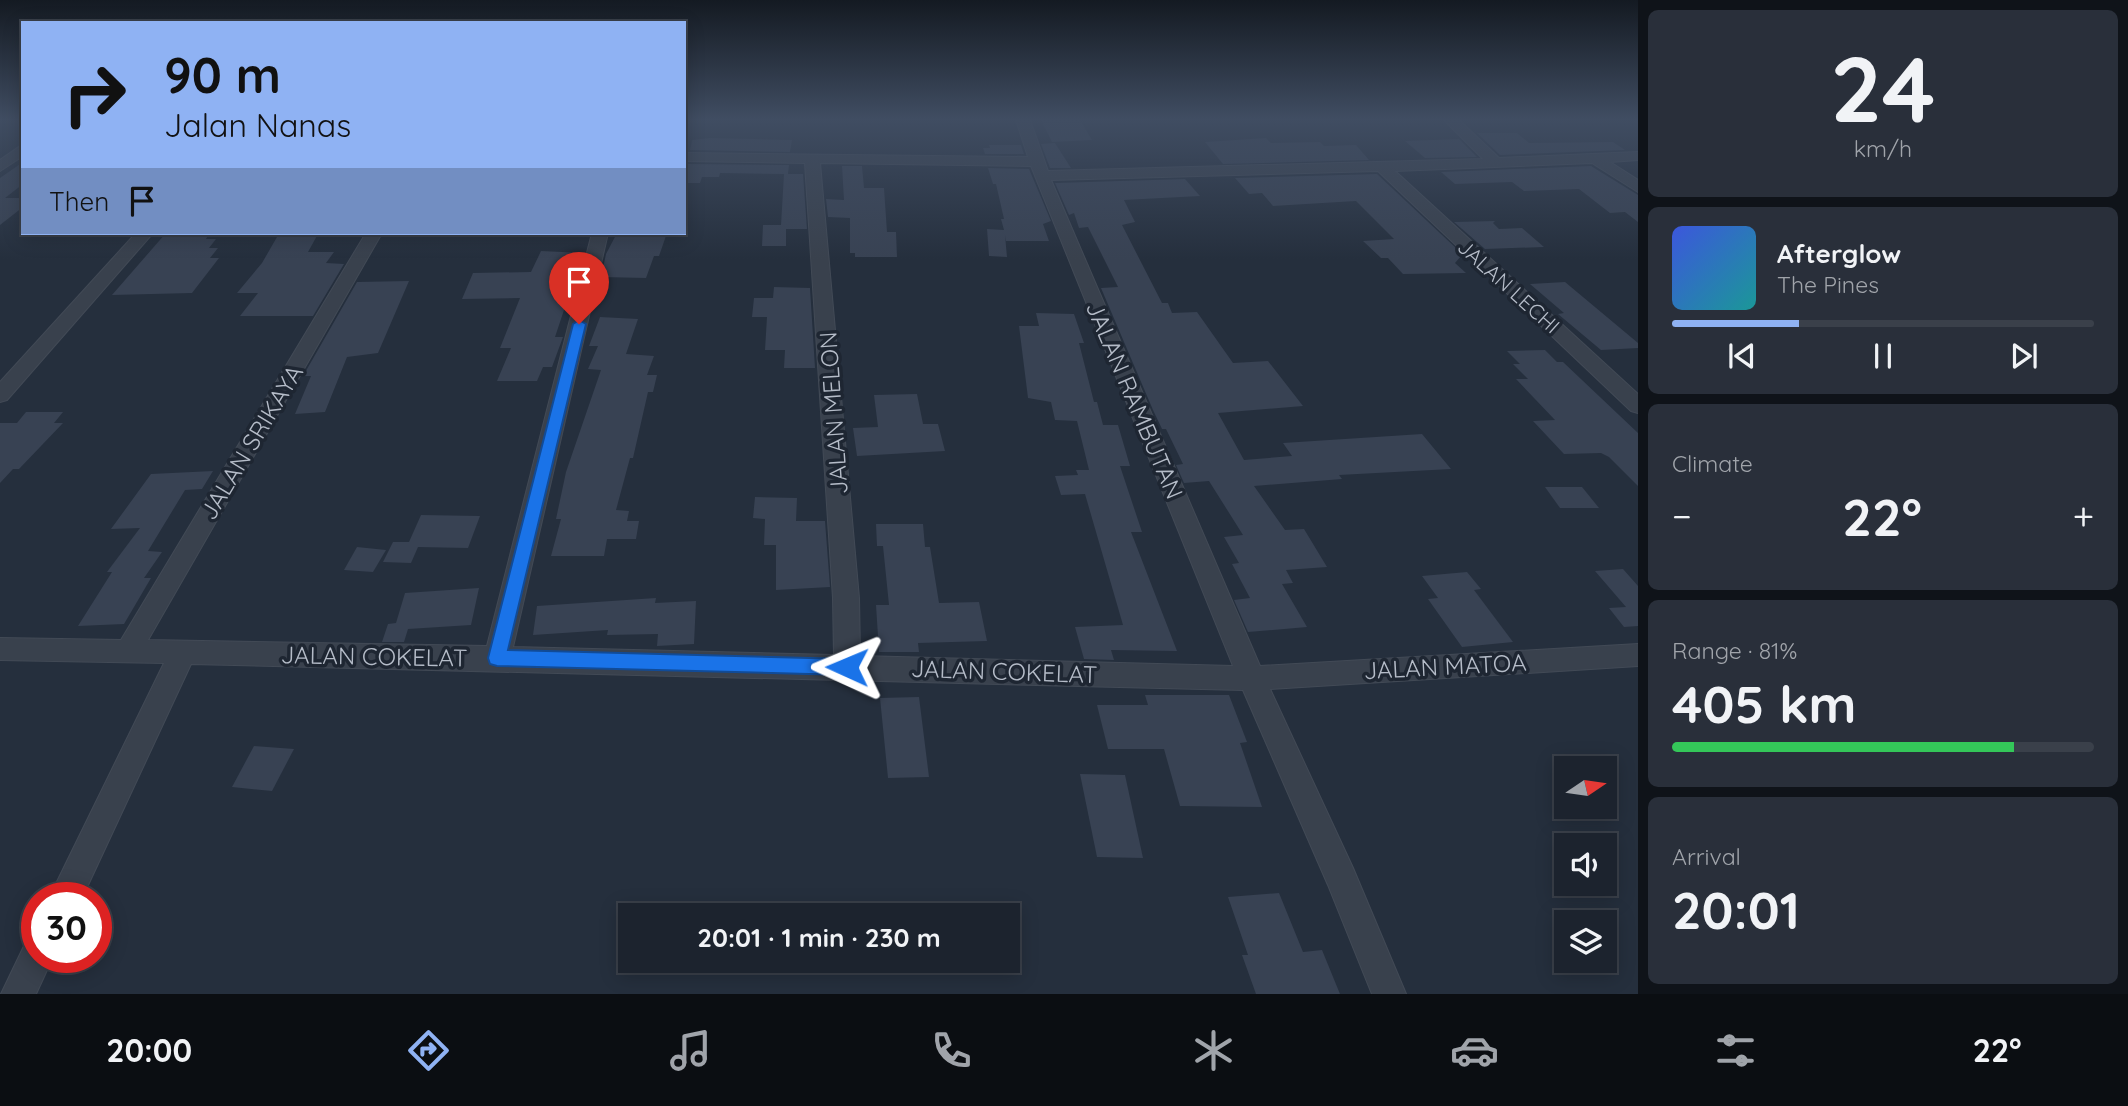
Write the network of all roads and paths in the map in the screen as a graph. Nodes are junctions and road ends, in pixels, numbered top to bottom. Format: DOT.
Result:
graph roads {
  1 [pos="813,166"];
  2 [pos="980,166"];
  3 [pos="1262,166"];
  4 [pos="1381,166"];
  5 [pos="1607,166"];
  6 [pos="1039,169"];
  7 [pos="1638,187"];
  8 [pos="143,235"];
  9 [pos="373,235"];
  10 [pos="600,235"];
  11 [pos="0,395"];
  12 [pos="1638,406"];
  13 [pos="0,649"];
  14 [pos="128,651"];
  15 [pos="183,652"];
  16 [pos="1638,654"];
  17 [pos="497,658"];
  18 [pos="847,667"];
  19 [pos="1252,678"];
  20 [pos="73,882"];
  21 [pos="28,973"];
  22 [pos="18,994"];
  23 [pos="1389,994"];
  1 -- 18 [label="street, JALAN MELON"];
  2 -- 6 [label="street"];
  3 -- 6 [label="street"];
  4 -- 12 [label="street, JALAN LECHI"];
  5 -- 7 [label="street"];
  6 -- 19 [label="street, JALAN RAMBUTAN"];
  8 -- 11 [label="street"];
  9 -- 14 [label="street, JALAN SRIKAYA"];
  10 -- 17 [label="street"];
  13 -- 14 [label="street, JALAN COKELAT"];
  14 -- 15 [label="street, JALAN COKELAT"];
  15 -- 17 [label="street, JALAN COKELAT"];
  15 -- 20 [label="street"];
  16 -- 19 [label="street, JALAN MATOA"];
  17 -- 18 [label="street, JALAN COKELAT"];
  18 -- 19 [label="street, JALAN COKELAT"];
  19 -- 23 [label="street, JALAN RAMBUTAN"];
  21 -- 22 [label="street"];
}
